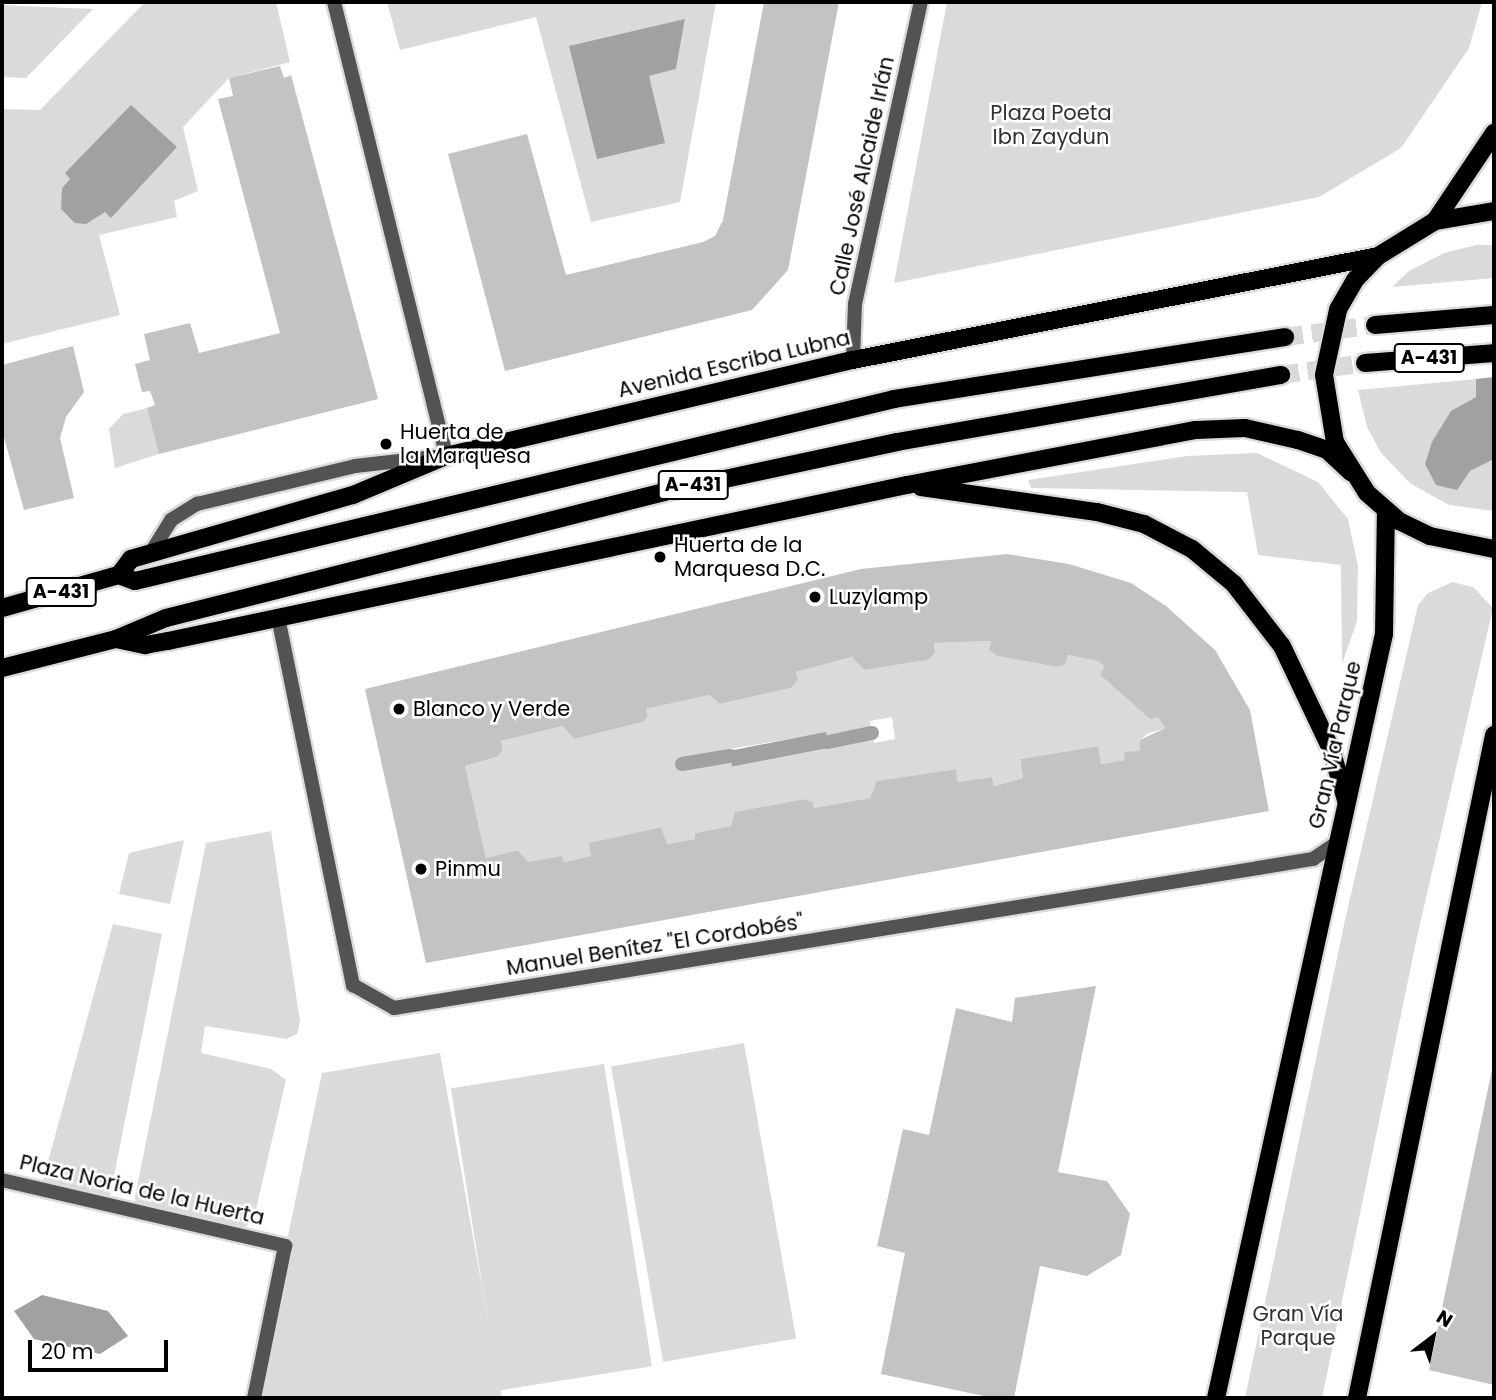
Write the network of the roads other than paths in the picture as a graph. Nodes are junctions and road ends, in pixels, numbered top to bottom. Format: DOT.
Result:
graph roads {
  1 [pos="334,2"];
  2 [pos="921,2"];
  3 [pos="1494,133"];
  4 [pos="1494,211"];
  5 [pos="1435,221"];
  6 [pos="1378,256"];
  7 [pos="1494,315"];
  8 [pos="1375,324"];
  9 [pos="1285,337"];
  10 [pos="1494,353"];
  11 [pos="853,360"];
  12 [pos="1365,363"];
  13 [pos="1282,374"];
  14 [pos="446,456"];
  15 [pos="1351,472"];
  16 [pos="908,485"];
  17 [pos="1386,511"];
  18 [pos="1494,550"];
  19 [pos="150,554"];
  20 [pos="119,575"];
  21 [pos="2,608"];
  22 [pos="278,617"];
  23 [pos="116,639"];
  24 [pos="2,668"];
  25 [pos="1494,736"];
  26 [pos="1494,786"];
  27 [pos="1346,802"];
  28 [pos="1478,807"];
  29 [pos="1335,844"];
  30 [pos="2,1180"];
  31 [pos="254,1398"];
  32 [pos="1216,1398"];
  33 [pos="1357,1398"];
  1 -- 14 [label="street"];
  2 -- 11 [label="street, Calle José Alcaide Irlán"];
  3 -- 5 [label="main road"];
  4 -- 5 [label="main road"];
  5 -- 6 [label="main road"];
  6 -- 11 [label="main road, Avenida Escriba Lubna"];
  6 -- 15 [label="main road"];
  7 -- 8 [label="main road, A-431"];
  9 -- 20 [label="main road, Avenida Escriba Lubna / A-431"];
  10 -- 12 [label="main road, A-431"];
  11 -- 14 [label="main road, Avenida Escriba Lubna"];
  13 -- 23 [label="main road, A-431"];
  14 -- 19 [label="main road, Avenida Escriba Lubna"];
  14 -- 19 [label="street"];
  15 -- 16 [label="main road"];
  15 -- 17 [label="main road"];
  16 -- 22 [label="main road"];
  16 -- 27 [label="main road"];
  17 -- 18 [label="main road"];
  17 -- 27 [label="main road, Gran Vía Parque"];
  19 -- 20 [label="main road, Avenida Escriba Lubna"];
  20 -- 21 [label="main road, Avenida Escriba Lubna / A-431"];
  22 -- 23 [label="main road"];
  22 -- 29 [label="street, Manuel Benítez \"El Cordobés\""];
  23 -- 24 [label="main road, A-431"];
  25 -- 28 [label="main road"];
  26 -- 28 [label="street"];
  27 -- 29 [label="main road, Gran Vía Parque"];
  28 -- 33 [label="main road"];
  29 -- 32 [label="main road, Gran Vía Parque"];
  30 -- 31 [label="street, Plaza Noria de la Huerta"];
}
